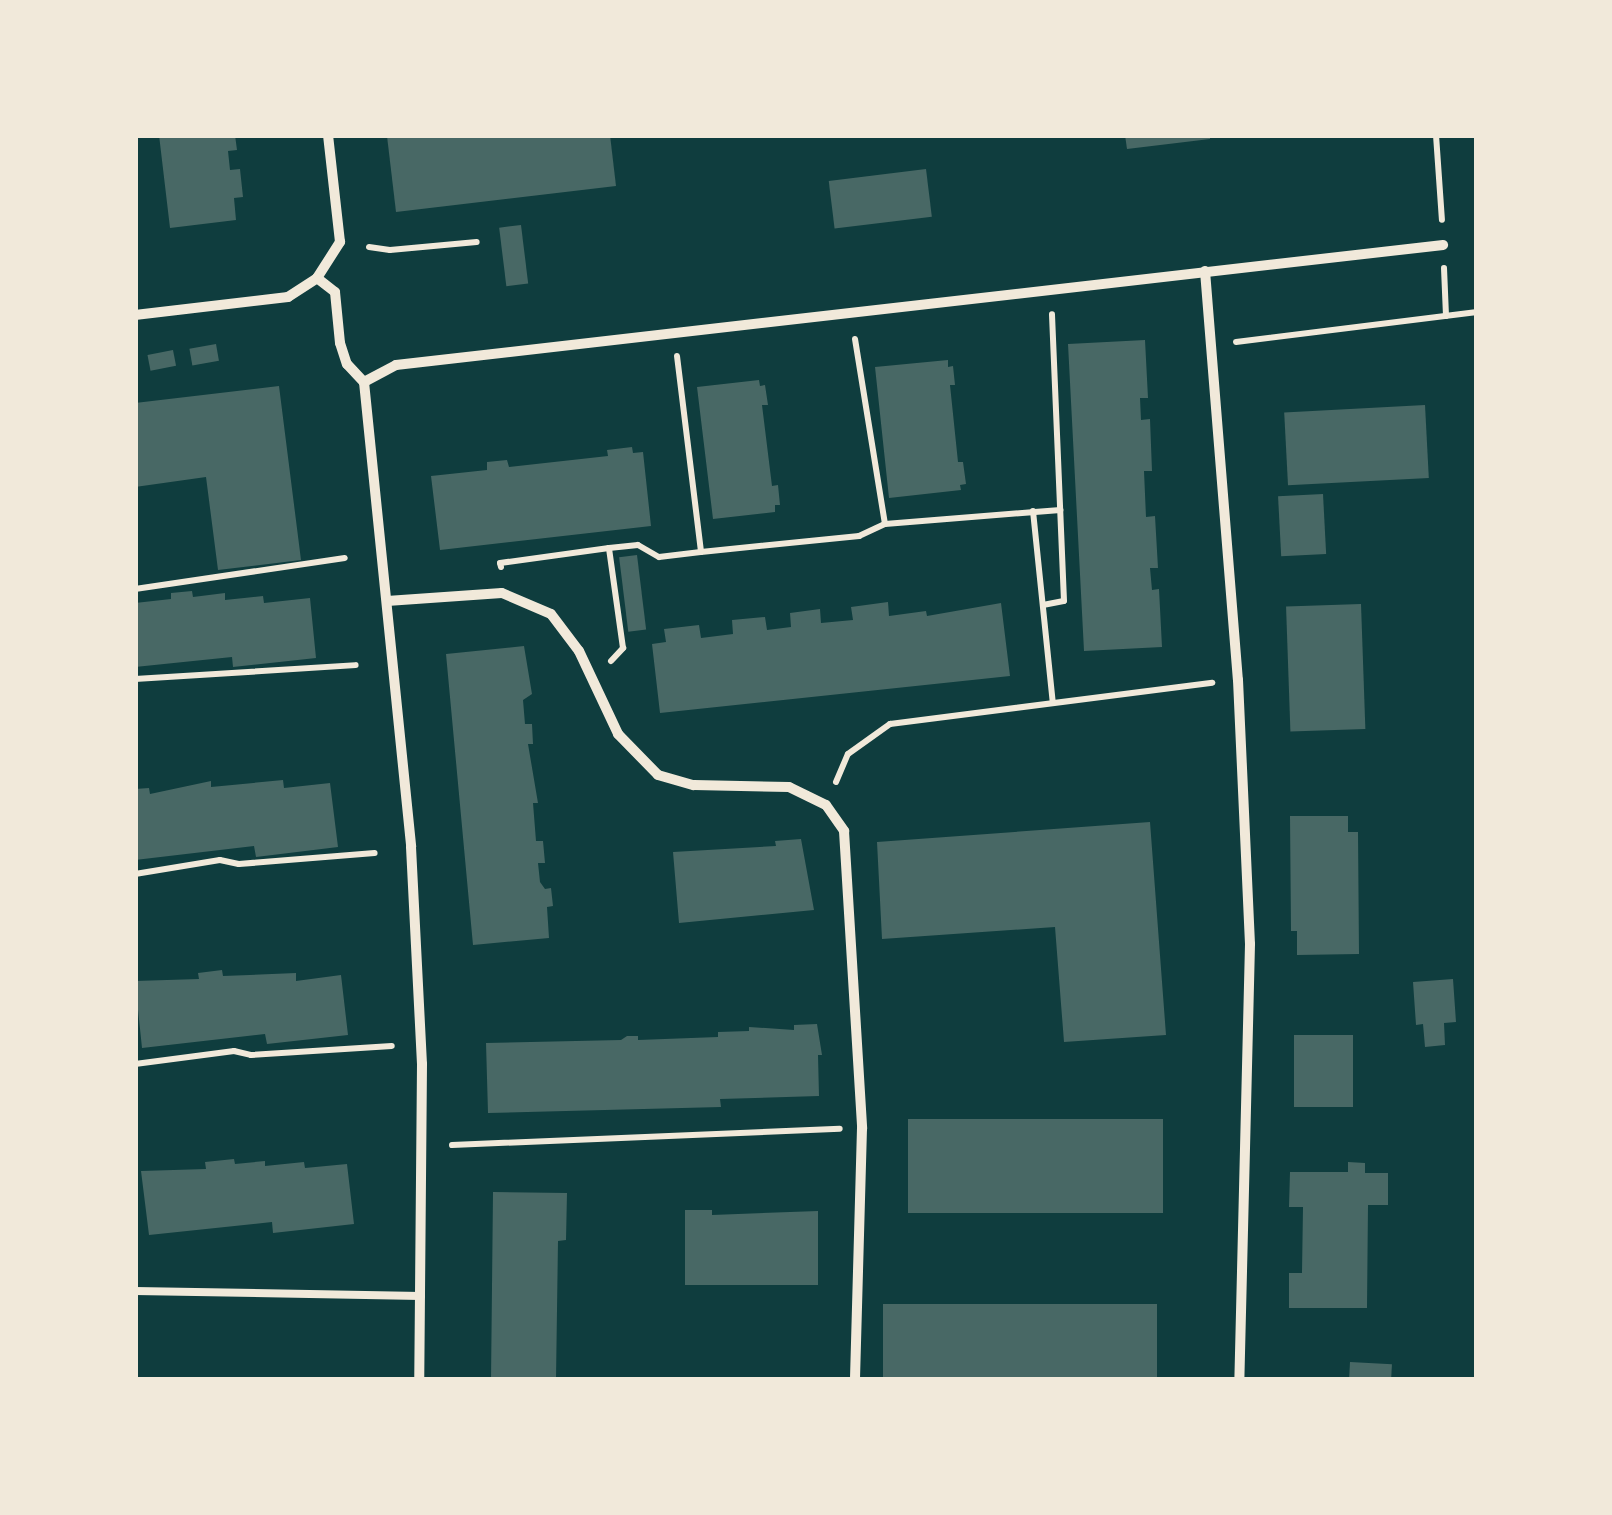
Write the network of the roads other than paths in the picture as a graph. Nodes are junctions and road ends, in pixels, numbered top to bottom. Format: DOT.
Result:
graph roads {
  1 [pos="328,135"];
  2 [pos="1443,245"];
  3 [pos="1205,271"];
  4 [pos="317,278"];
  5 [pos="135,315"];
  6 [pos="364,382"];
  7 [pos="386,601"];
  8 [pos="135,1291"];
  9 [pos="422,1296"];
  10 [pos="419,1380"];
  11 [pos="855,1380"];
  12 [pos="1238,1380"];
  1 -- 4 [label="street"];
  2 -- 3 [label="street"];
  3 -- 6 [label="street"];
  3 -- 12 [label="street"];
  4 -- 5 [label="street"];
  4 -- 6 [label="street"];
  6 -- 7 [label="street"];
  7 -- 9 [label="street"];
  7 -- 11 [label="street"];
  8 -- 9 [label="lane"];
  9 -- 10 [label="street"];
}
